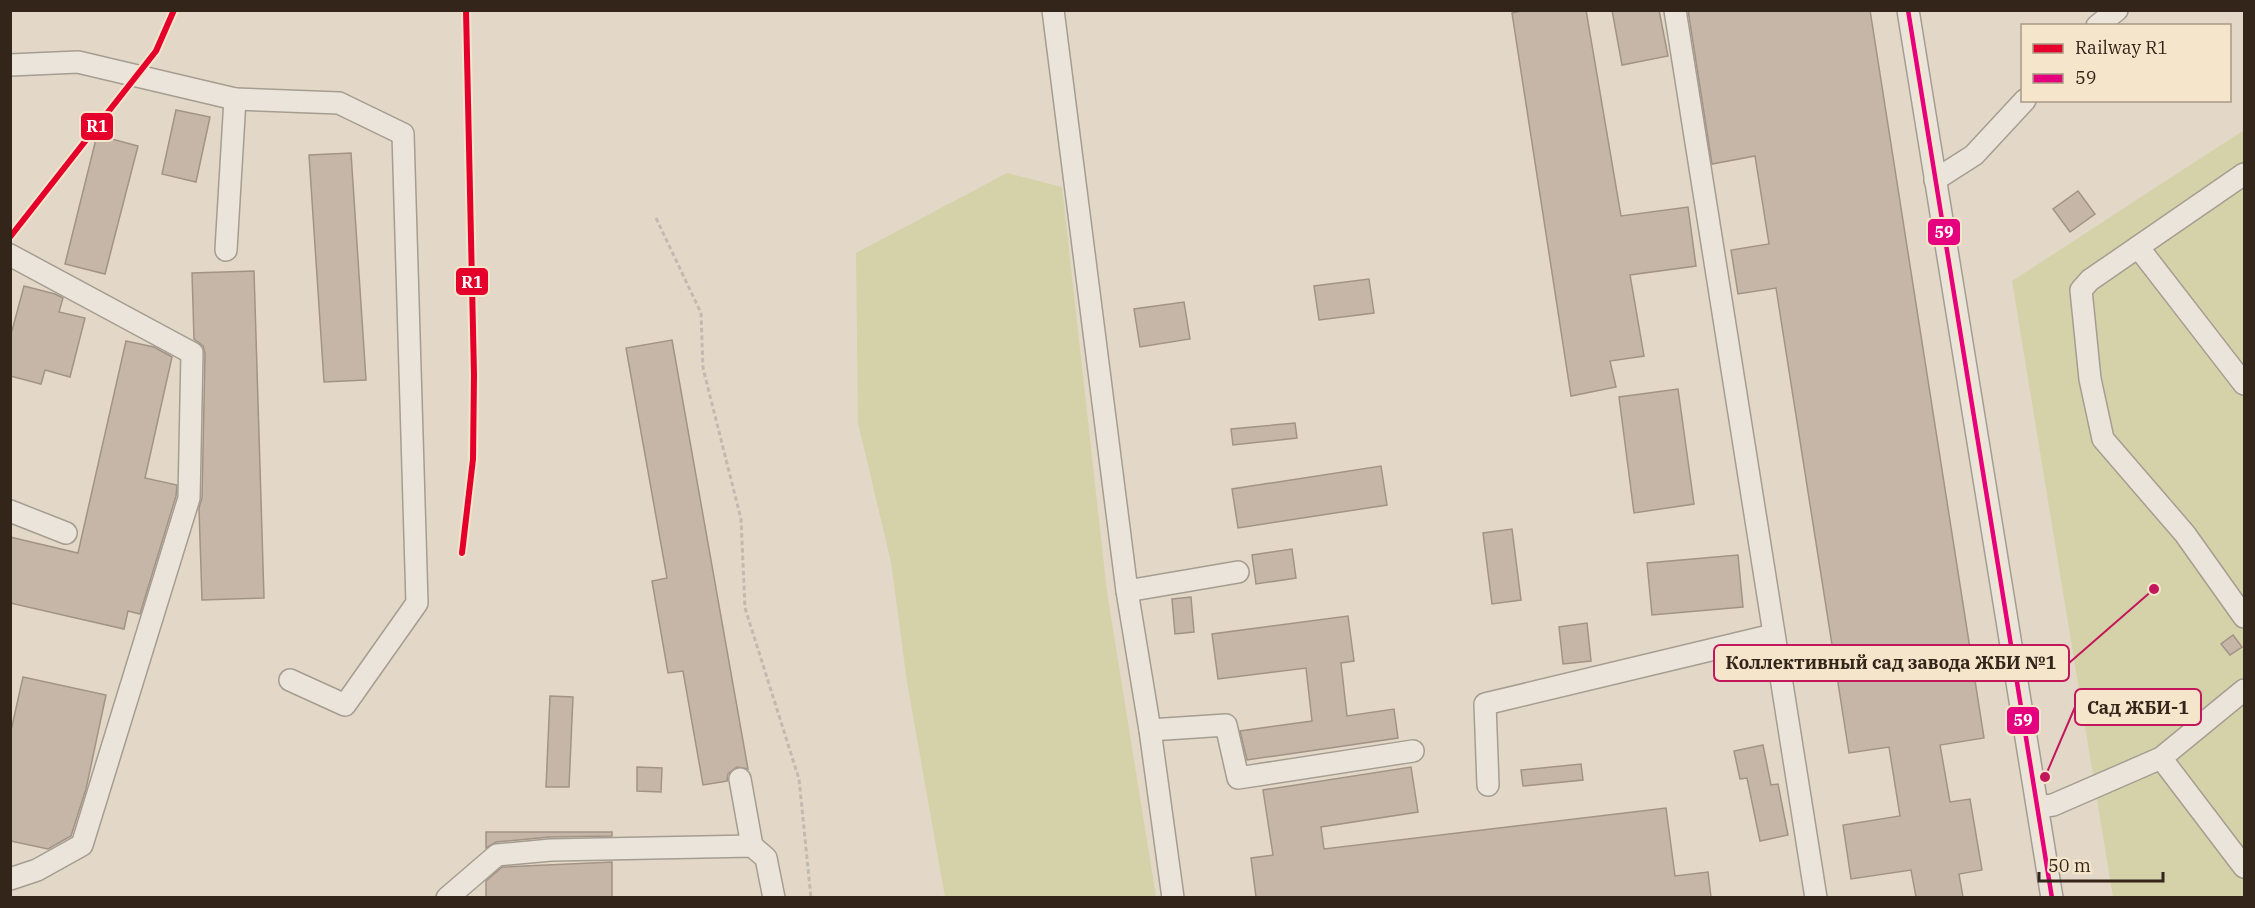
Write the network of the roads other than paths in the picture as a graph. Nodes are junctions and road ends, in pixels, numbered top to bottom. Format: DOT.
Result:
graph roads {
  1 [pos="1053,10"];
  2 [pos="1675,10"];
  3 [pos="1908,10"];
  4 [pos="2117,10"];
  5 [pos="2100,24"];
  6 [pos="10,66"];
  7 [pos="235,99"];
  8 [pos="2023,102"];
  9 [pos="2244,174"];
  10 [pos="1935,180"];
  11 [pos="2138,247"];
  12 [pos="226,250"];
  13 [pos="10,255"];
  14 [pos="2244,384"];
  15 [pos="10,511"];
  16 [pos="66,532"];
  17 [pos="1238,572"];
  18 [pos="1127,591"];
  19 [pos="2244,617"];
  20 [pos="1773,635"];
  21 [pos="290,680"];
  22 [pos="2244,690"];
  23 [pos="1150,730"];
  24 [pos="1413,751"];
  25 [pos="2161,758"];
  26 [pos="740,779"];
  27 [pos="1488,785"];
  28 [pos="2038,807"];
  29 [pos="752,846"];
  30 [pos="2244,867"];
  31 [pos="10,879"];
  32 [pos="447,897"];
  33 [pos="774,897"];
  34 [pos="1173,897"];
  35 [pos="1816,897"];
  36 [pos="2052,897"];
  1 -- 18 [label="street"];
  2 -- 20 [label="street"];
  3 -- 10 [label="street"];
  4 -- 5 [label="street"];
  6 -- 7 [label="street"];
  7 -- 12 [label="street"];
  7 -- 21 [label="street"];
  8 -- 10 [label="street"];
  9 -- 11 [label="street"];
  10 -- 28 [label="street"];
  11 -- 14 [label="street"];
  11 -- 19 [label="street"];
  13 -- 31 [label="street"];
  15 -- 16 [label="street"];
  17 -- 18 [label="street"];
  18 -- 23 [label="street"];
  20 -- 27 [label="street"];
  20 -- 35 [label="street"];
  22 -- 25 [label="street"];
  23 -- 24 [label="street"];
  23 -- 34 [label="street"];
  25 -- 28 [label="street"];
  25 -- 30 [label="street"];
  26 -- 29 [label="street"];
  28 -- 36 [label="street"];
  29 -- 32 [label="street"];
  29 -- 33 [label="street"];
}
